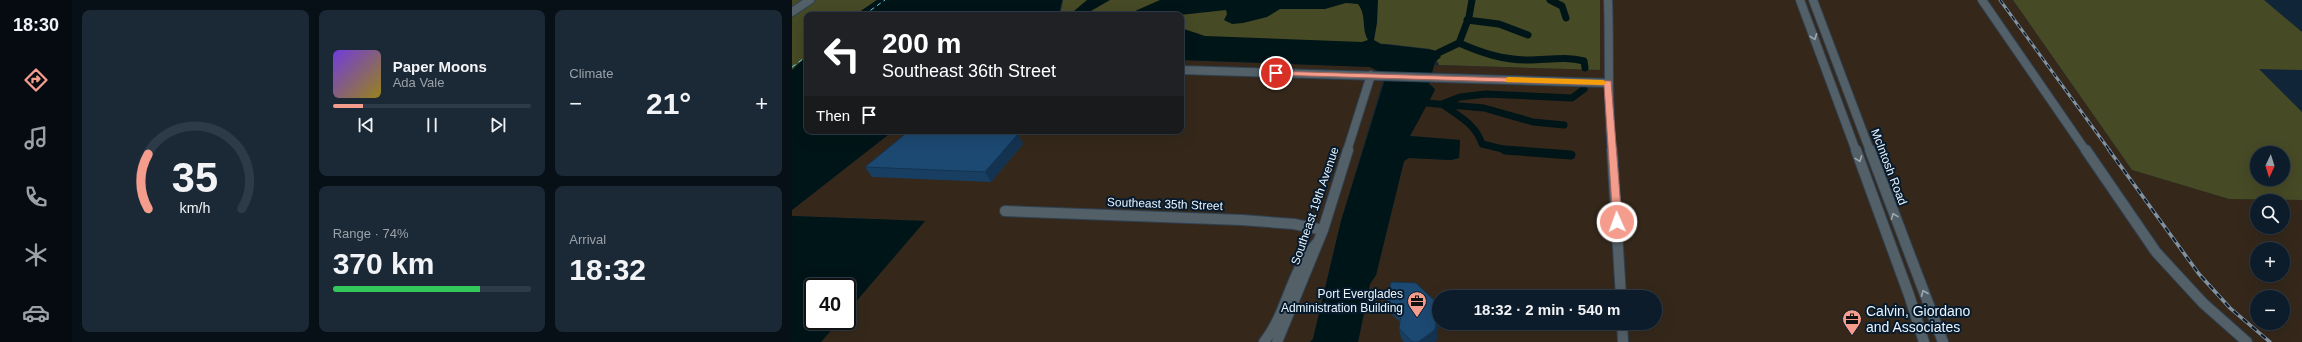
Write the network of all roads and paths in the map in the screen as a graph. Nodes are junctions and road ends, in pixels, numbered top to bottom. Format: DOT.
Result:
graph roads {
  1 [pos="810,0"];
  2 [pos="1608,0"];
  3 [pos="1800,0"];
  4 [pos="1813,0"];
  5 [pos="1982,0"];
  6 [pos="1803,9"];
  7 [pos="792,12"];
  8 [pos="1821,20"];
  9 [pos="1184,70"];
  10 [pos="1375,76"];
  11 [pos="1608,83"];
  12 [pos="1005,212"];
  13 [pos="1323,230"];
  14 [pos="1318,242"];
  15 [pos="1621,290"];
  16 [pos="1622,330"];
  17 [pos="1264,342"];
  18 [pos="1277,342"];
  19 [pos="1623,342"];
  20 [pos="1924,342"];
  21 [pos="1943,342"];
  22 [pos="2247,342"];
  1 -- 7 [label="street"];
  2 -- 11 [label="street"];
  3 -- 6 [label="street, McIntosh Road"];
  4 -- 8 [label="street, McIntosh Road"];
  5 -- 22 [label="street"];
  6 -- 8 [label="street"];
  6 -- 20 [label="street, McIntosh Road, one-way"];
  21 -- 8 [label="street, McIntosh Road, one-way"];
  9 -- 10 [label="street"];
  10 -- 11 [label="street"];
  10 -- 13 [label="street, Southeast 19th Avenue"];
  11 -- 15 [label="street"];
  12 -- 13 [label="street, Southeast 35th Street"];
  13 -- 14 [label="street, Southeast 19th Avenue"];
  14 -- 17 [label="street"];
  14 -- 18 [label="street, Southeast 19th Avenue"];
  16 -- 19 [label="street"];
}
